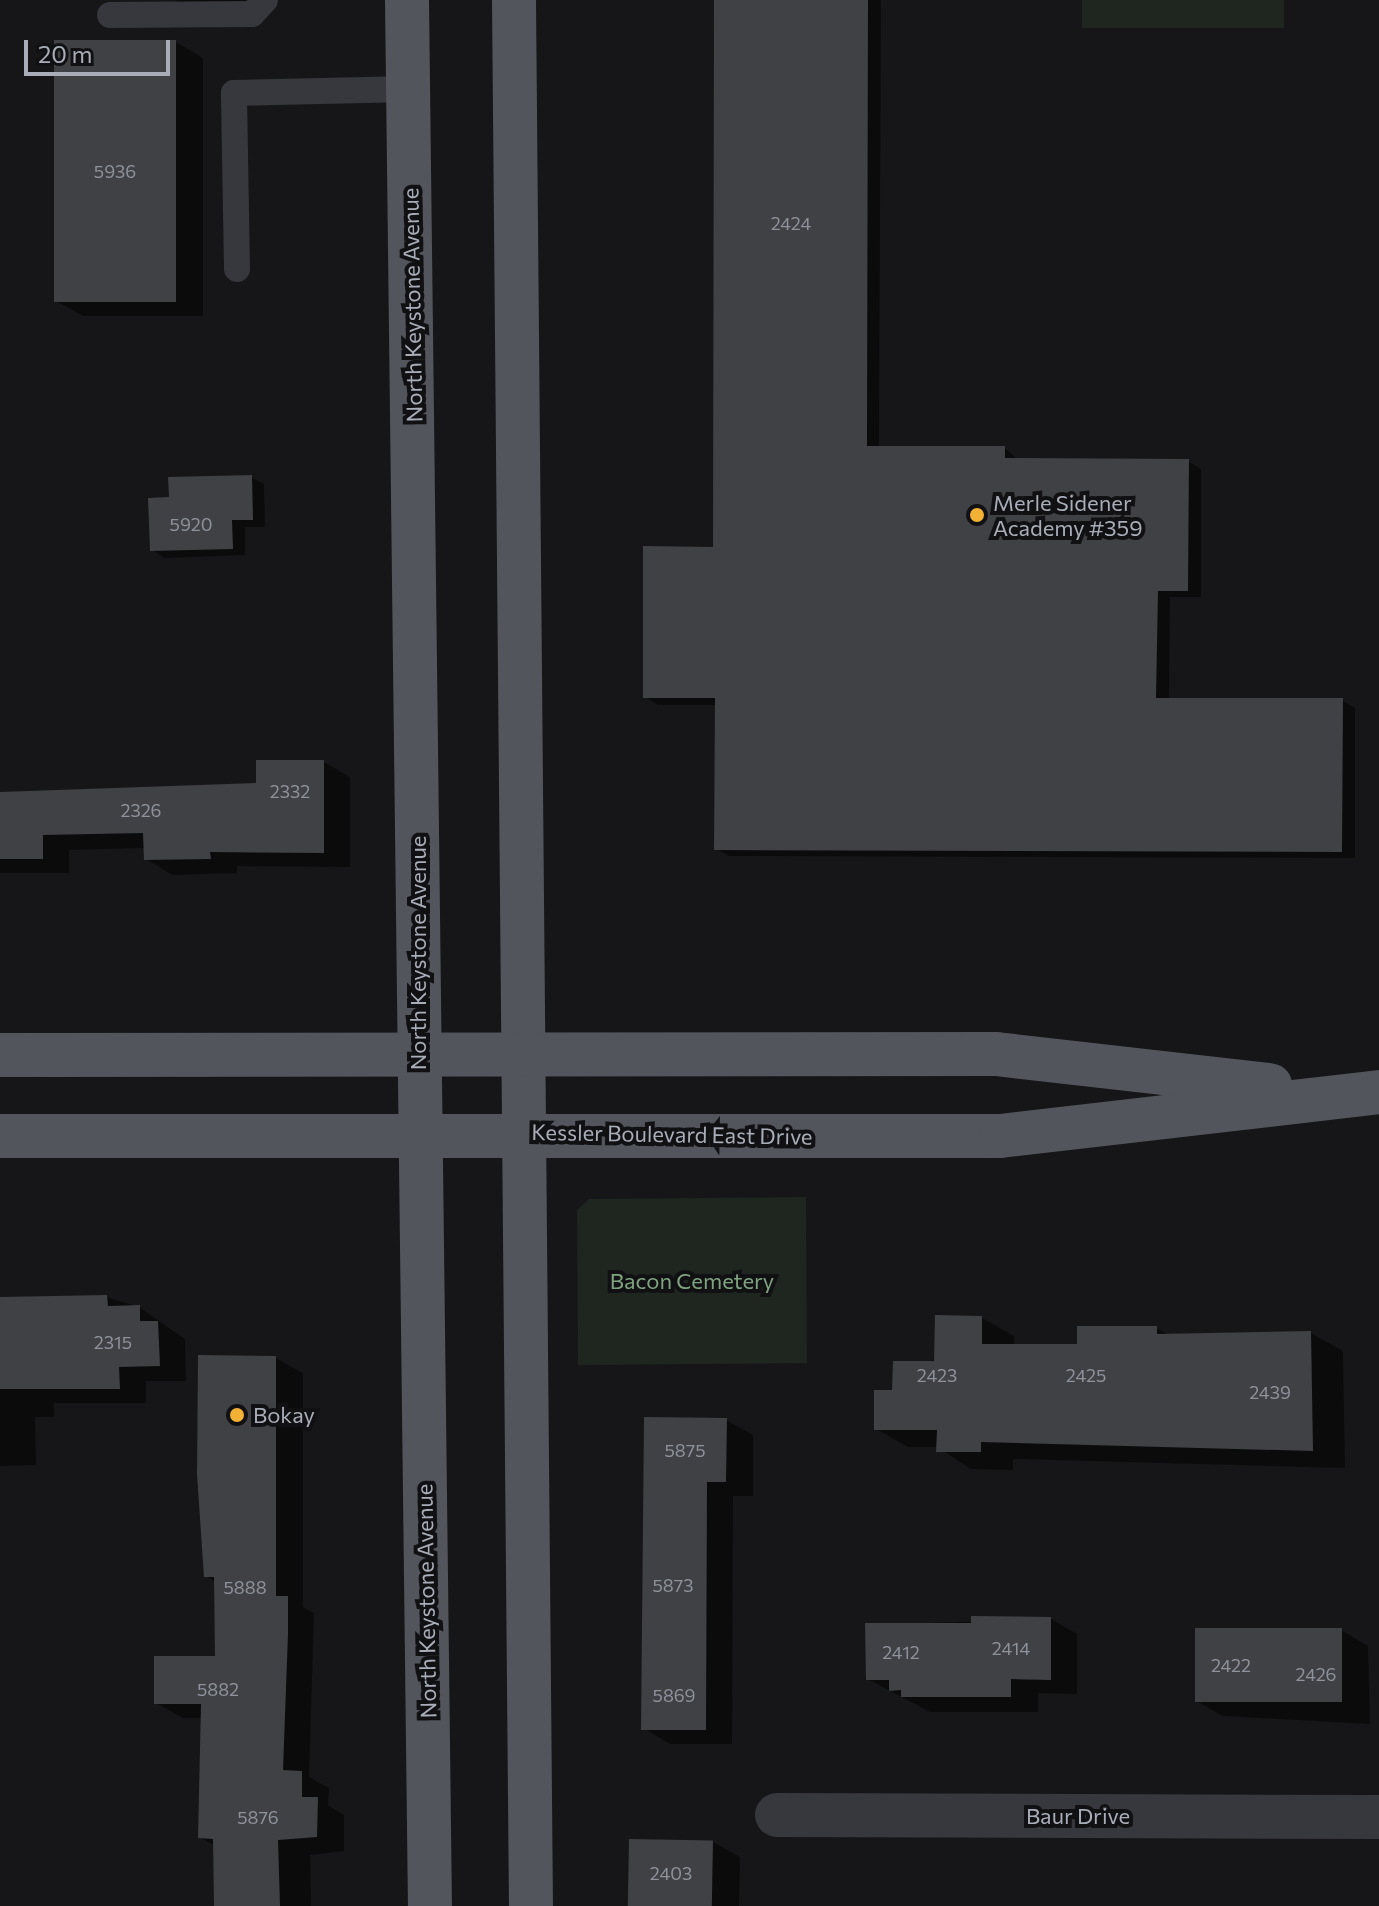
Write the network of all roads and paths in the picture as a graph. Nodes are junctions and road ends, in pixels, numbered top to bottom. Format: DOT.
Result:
graph roads {
  1 [pos="265,0"];
  2 [pos="407,0"];
  3 [pos="514,0"];
  4 [pos="110,15"];
  5 [pos="410,89"];
  6 [pos="237,269"];
  7 [pos="419,1053"];
  8 [pos="522,1053"];
  9 [pos="0,1055"];
  10 [pos="1360,1092"];
  11 [pos="420,1133"];
  12 [pos="523,1133"];
  13 [pos="0,1136"];
  14 [pos="777,1815"];
  15 [pos="1379,1817"];
  16 [pos="430,1906"];
  17 [pos="531,1906"];
  1 -- 4 [label="lane"];
  2 -- 5 [label="main road, North Keystone Avenue"];
  3 -- 8 [label="main road"];
  5 -- 6 [label="lane"];
  5 -- 7 [label="main road, North Keystone Avenue"];
  7 -- 8 [label="main road, Kessler Boulevard East Drive"];
  7 -- 9 [label="main road, Kessler Boulevard East Drive"];
  7 -- 11 [label="main road, North Keystone Avenue"];
  8 -- 10 [label="main road, Kessler Boulevard East Drive"];
  8 -- 12 [label="main road"];
  10 -- 12 [label="main road, Kessler Boulevard East Drive"];
  11 -- 12 [label="main road, Kessler Boulevard East Drive"];
  11 -- 13 [label="main road, Kessler Boulevard East Drive"];
  11 -- 16 [label="main road, North Keystone Avenue"];
  12 -- 17 [label="main road"];
  14 -- 15 [label="street, Baur Drive"];
}
